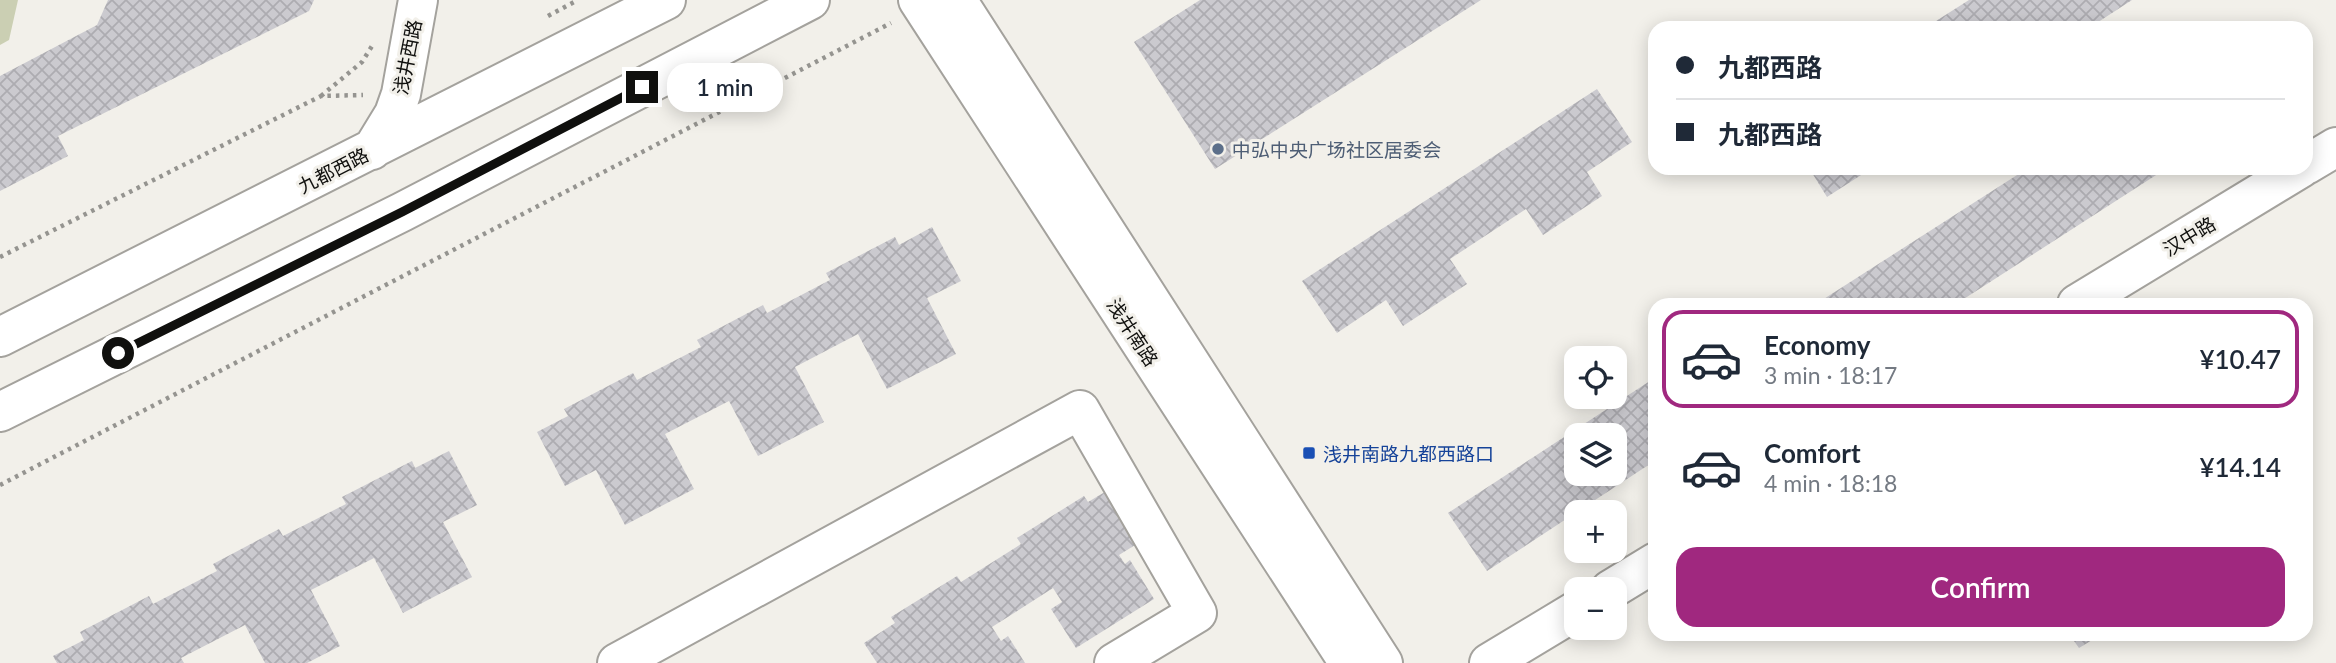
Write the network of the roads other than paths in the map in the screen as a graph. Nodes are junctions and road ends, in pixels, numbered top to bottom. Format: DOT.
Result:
graph roads {
  1 [pos="418,0"];
  2 [pos="666,0"];
  3 [pos="810,0"];
  4 [pos="932,3"];
  5 [pos="2336,147"];
  6 [pos="372,150"];
  7 [pos="2313,161"];
  8 [pos="2289,175"];
  9 [pos="2087,298"];
  10 [pos="0,337"];
  11 [pos="0,412"];
  12 [pos="1648,567"];
  13 [pos="1627,579"];
  14 [pos="1564,618"];
  15 [pos="617,663"];
  16 [pos="1114,663"];
  17 [pos="1349,663"];
  18 [pos="1383,663"];
  19 [pos="1489,663"];
  1 -- 6 [label="street, 浅井西路"];
  2 -- 6 [label="street, 九都西路"];
  3 -- 11 [label="street"];
  4 -- 17 [label="street, 浅井南路"];
  4 -- 18 [label="street, 浅井南路"];
  5 -- 7 [label="street"];
  6 -- 10 [label="street, 九都西路"];
  8 -- 9 [label="street, 汉中路"];
  12 -- 13 [label="street"];
  14 -- 19 [label="street"];
  15 -- 16 [label="street"];
}
